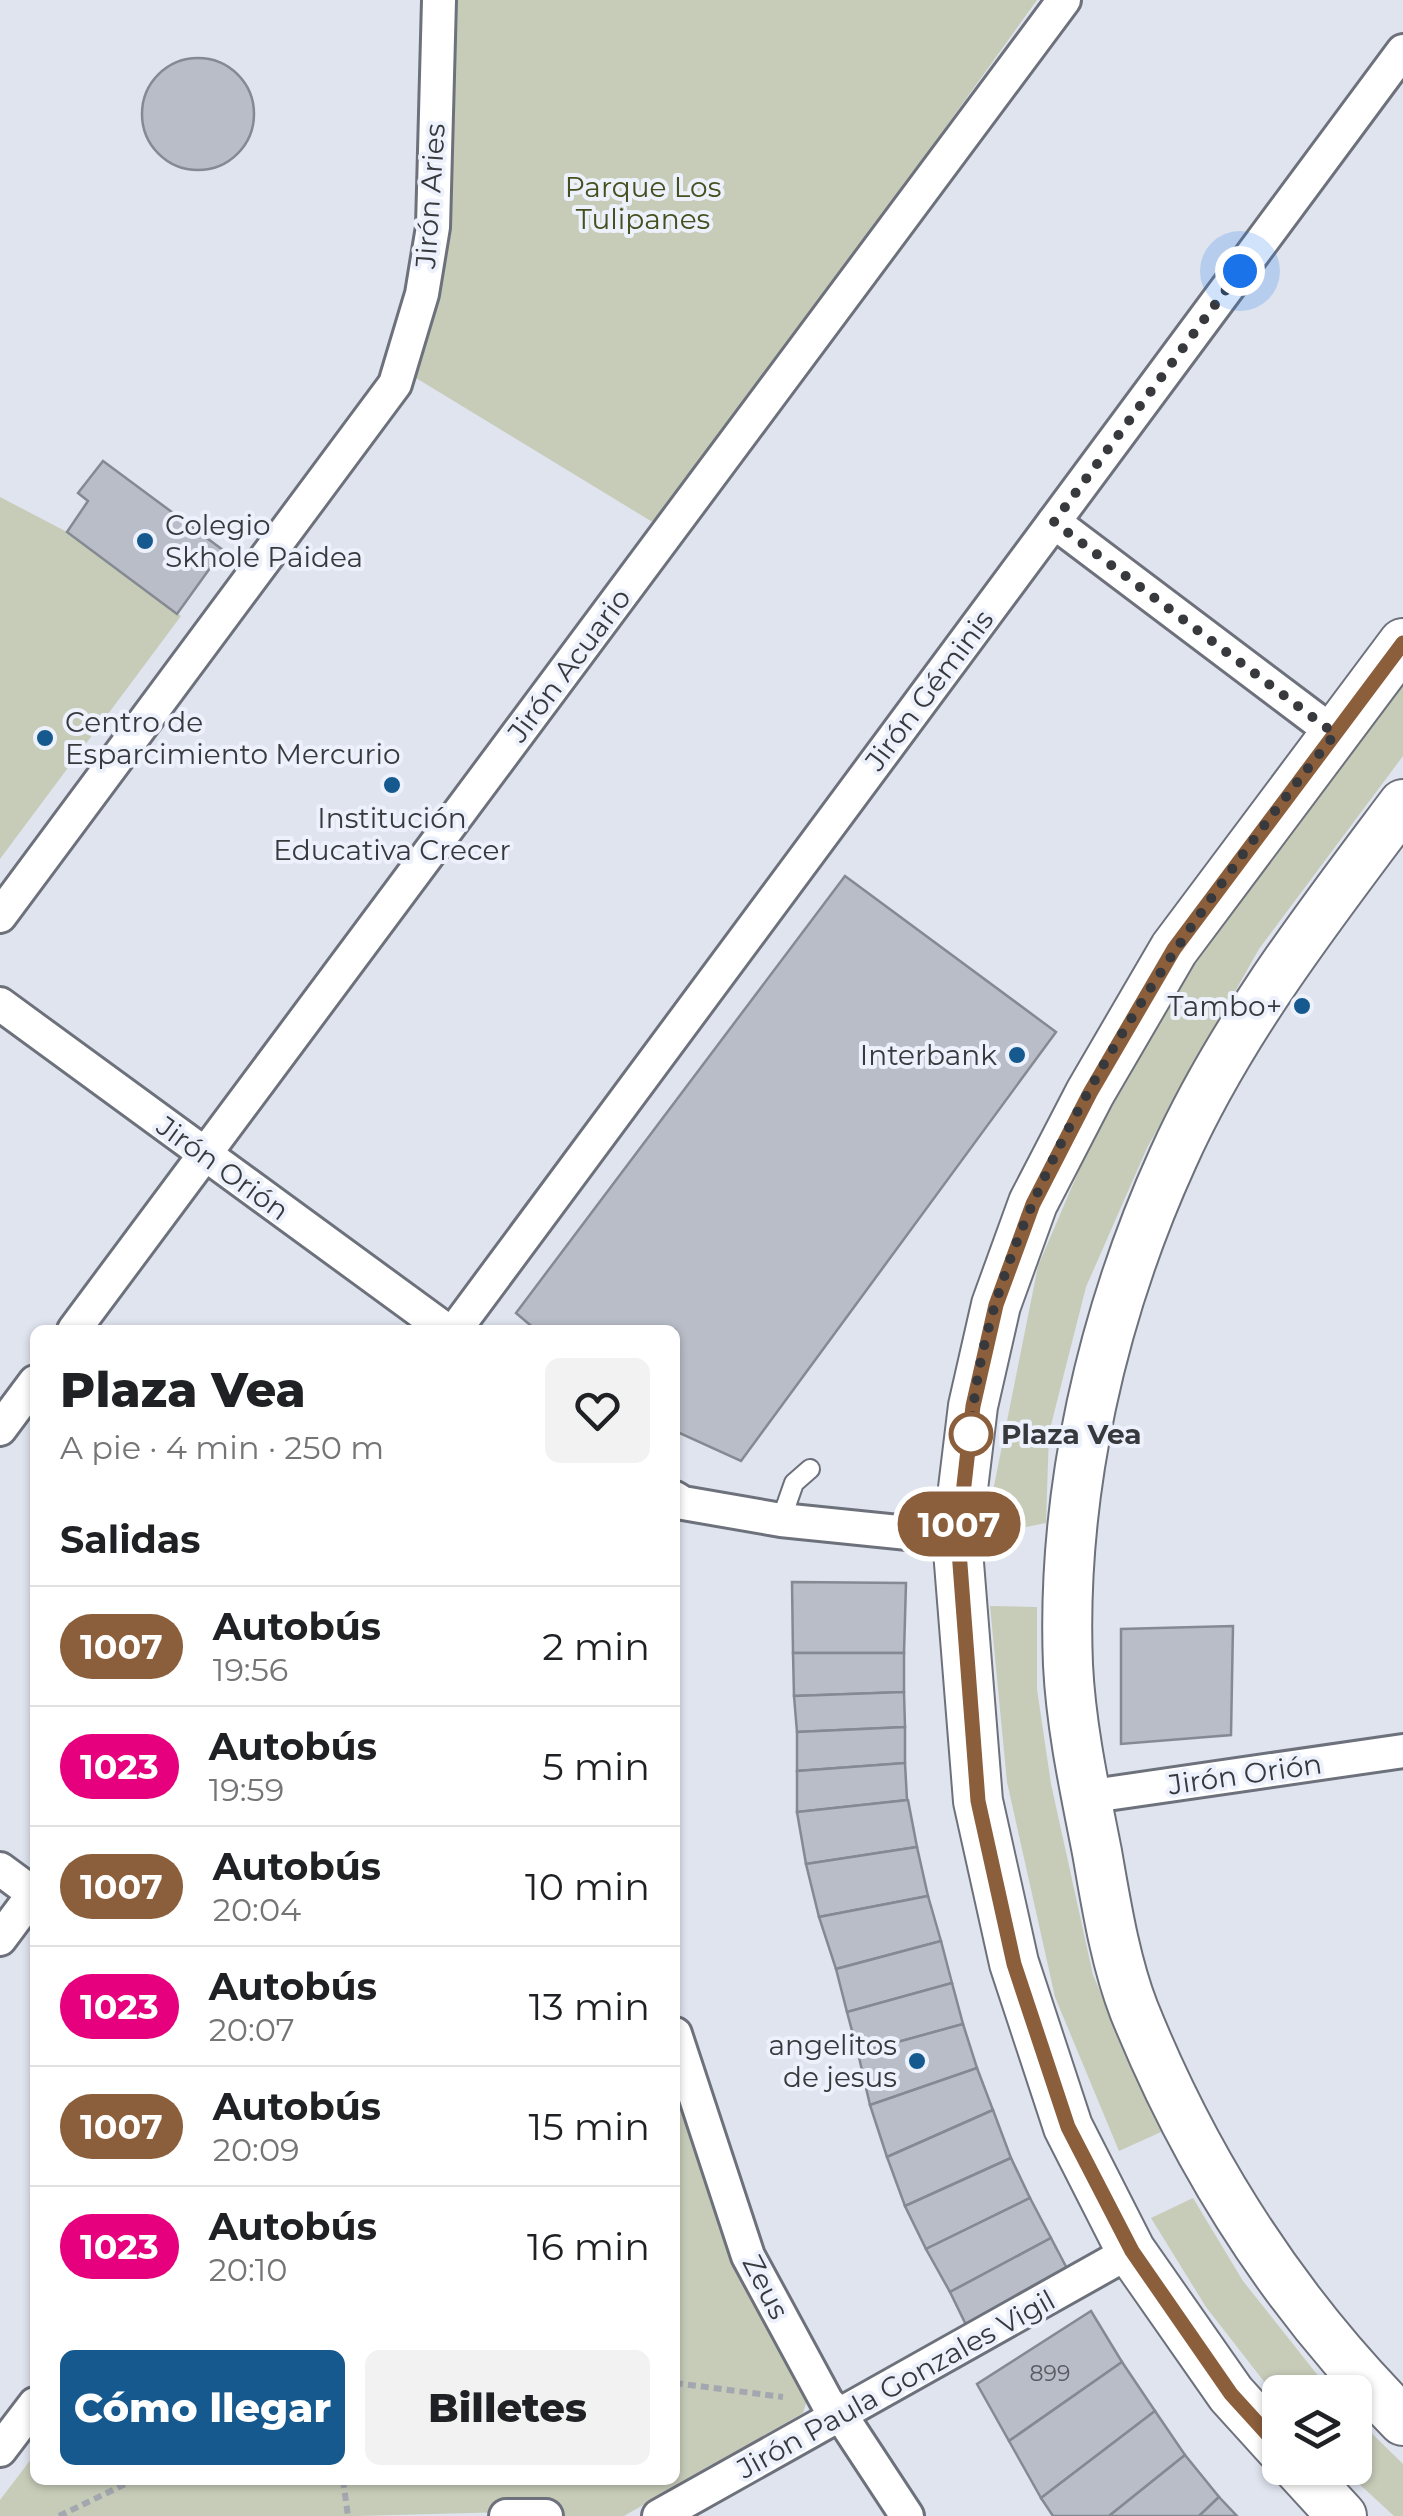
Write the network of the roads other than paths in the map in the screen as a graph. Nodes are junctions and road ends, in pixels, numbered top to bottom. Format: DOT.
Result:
graph roads {
  1 [pos="439,0"];
  2 [pos="1064,0"];
  3 [pos="1403,50"];
  4 [pos="1054,522"];
  5 [pos="1403,643"];
  6 [pos="1335,734"];
  7 [pos="1403,804"];
  8 [pos="0,916"];
  9 [pos="0,1004"];
  10 [pos="204,1154"];
  11 [pos="78,1325"];
  12 [pos="439,1325"];
  13 [pos="460,1325"];
  14 [pos="30,1389"];
  15 [pos="0,1429"];
  16 [pos="810,1468"];
  17 [pos="680,1506"];
  18 [pos="781,1520"];
  19 [pos="958,1538"];
  20 [pos="1403,1751"];
  21 [pos="1086,1796"];
  22 [pos="0,1869"];
  23 [pos="30,1890"];
  24 [pos="30,1898"];
  25 [pos="0,1939"];
  26 [pos="680,2049"];
  27 [pos="1132,2251"];
  28 [pos="834,2409"];
  29 [pos="30,2411"];
  30 [pos="1403,2421"];
  31 [pos="1262,2428"];
  32 [pos="0,2450"];
  33 [pos="1314,2485"];
  34 [pos="506,2516"];
  35 [pos="546,2516"];
  36 [pos="659,2516"];
  37 [pos="907,2516"];
  38 [pos="1342,2516"];
  1 -- 8 [label="street, Jirón Aries"];
  2 -- 10 [label="street, Jirón Acuario"];
  3 -- 4 [label="street, Jirón Géminis"];
  4 -- 6 [label="street"];
  4 -- 13 [label="street, Jirón Géminis"];
  5 -- 6 [label="main road"];
  6 -- 19 [label="main road"];
  7 -- 21 [label="main road"];
  9 -- 10 [label="street, Jirón Orión"];
  10 -- 11 [label="street, Jirón Acuario"];
  10 -- 12 [label="street, Jirón Orión"];
  14 -- 15 [label="street"];
  16 -- 18 [label="lane"];
  17 -- 18 [label="street"];
  18 -- 19 [label="street"];
  19 -- 27 [label="main road"];
  20 -- 21 [label="street, Jirón Orión"];
  21 -- 30 [label="main road"];
  22 -- 23 [label="street"];
  24 -- 25 [label="street"];
  26 -- 28 [label="street, Zeus"];
  27 -- 28 [label="street, Jirón Paula Gonzales Vigil"];
  27 -- 31 [label="main road"];
  28 -- 36 [label="street, Jirón Paula Gonzales Vigil"];
  28 -- 37 [label="street, Zeus"];
  29 -- 32 [label="street"];
  33 -- 38 [label="main road"];
  34 -- 35 [label="street"];
}
